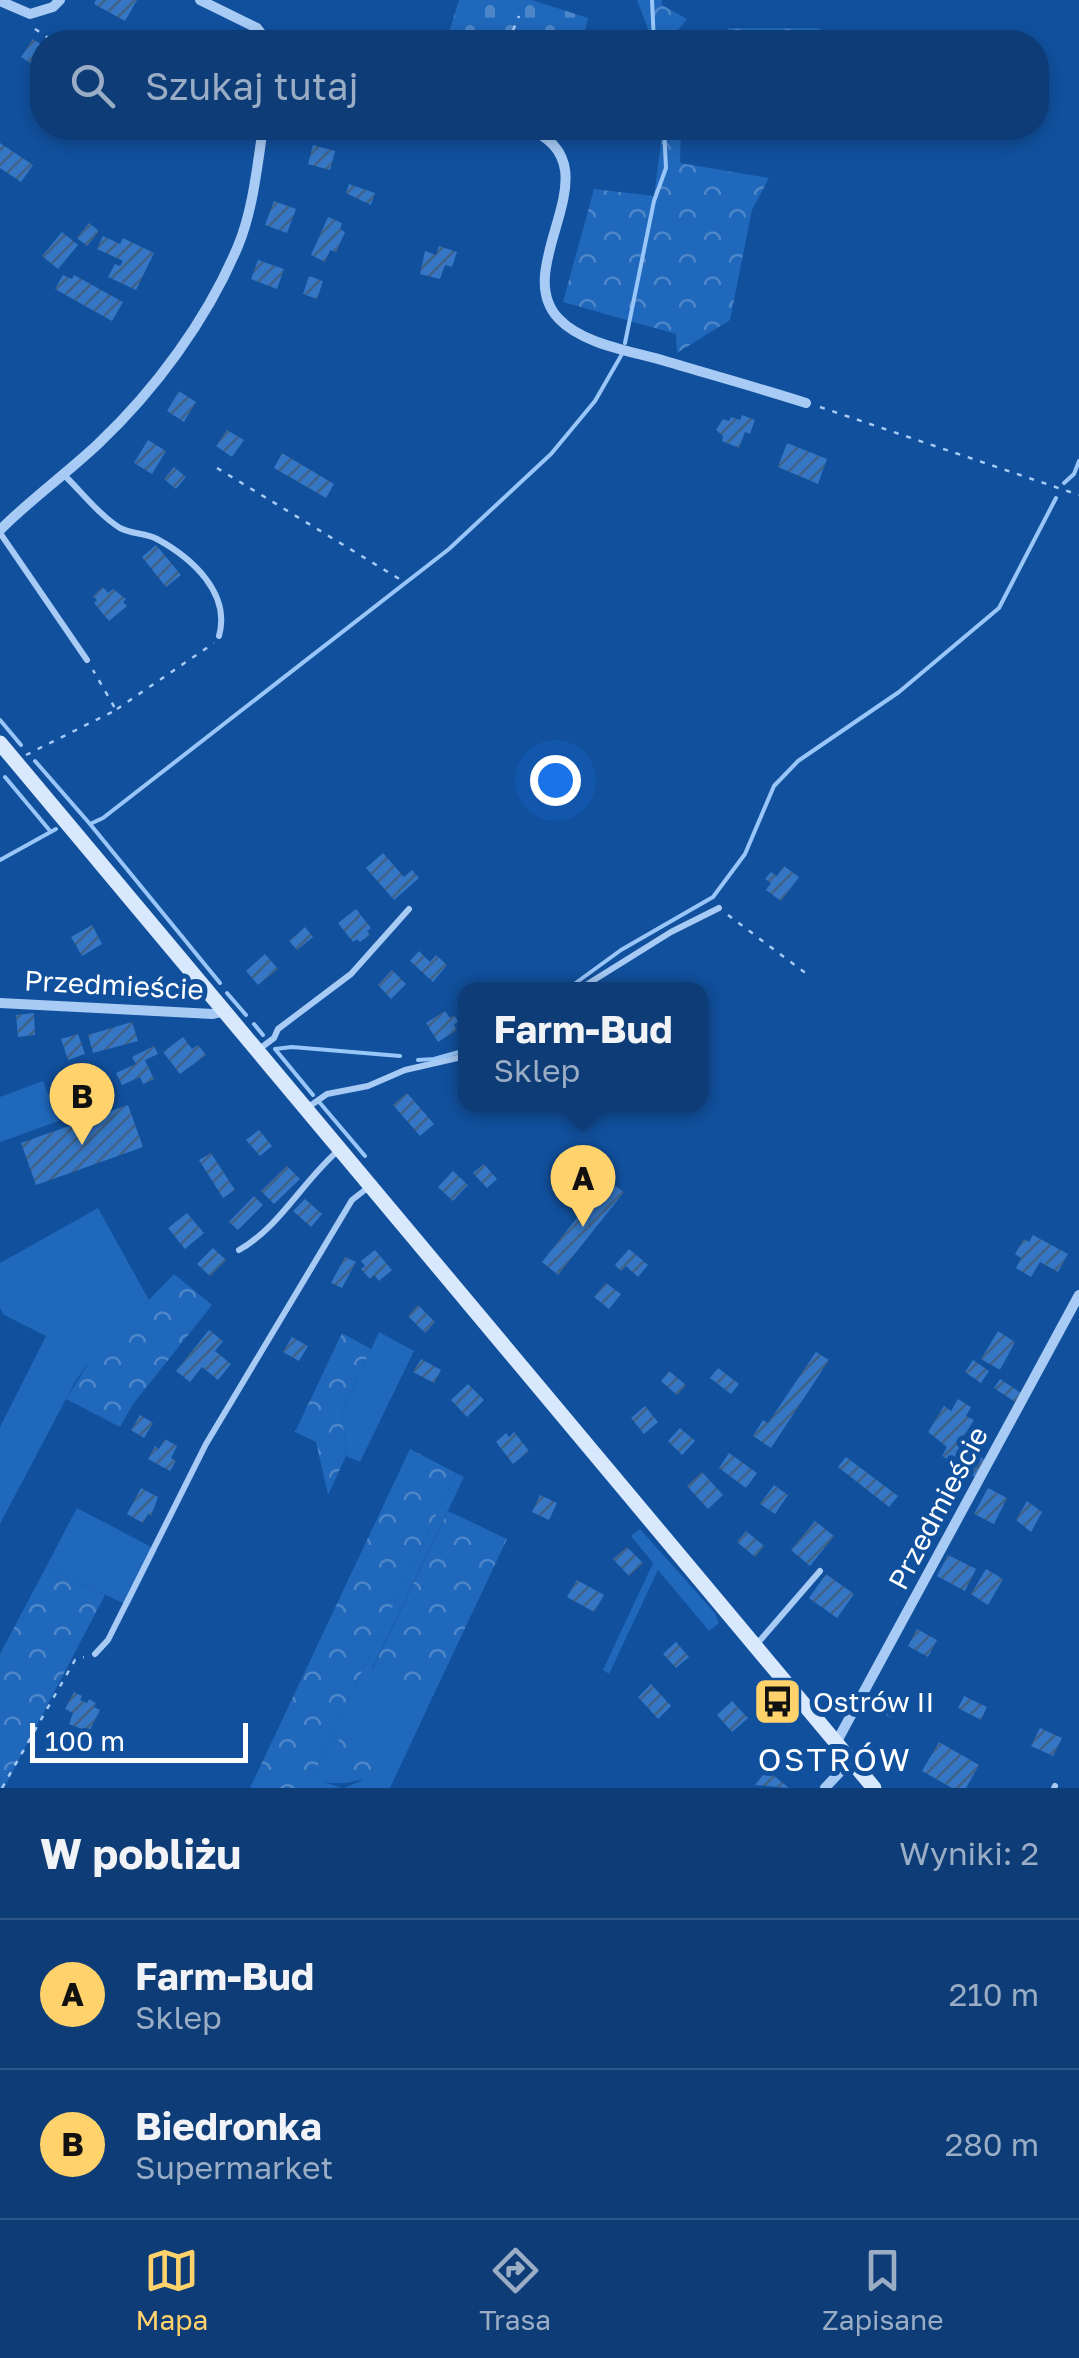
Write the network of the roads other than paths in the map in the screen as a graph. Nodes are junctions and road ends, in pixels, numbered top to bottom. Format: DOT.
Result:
graph roads {
  1 [pos="60,0"];
  2 [pos="200,0"];
  3 [pos="0,1"];
  4 [pos="259,30"];
  5 [pos="262,140"];
  6 [pos="549,140"];
  7 [pos="806,402"];
  8 [pos="63,474"];
  9 [pos="2,526"];
  10 [pos="219,636"];
  11 [pos="87,660"];
  12 [pos="0,743"];
  13 [pos="719,908"];
  14 [pos="409,909"];
  15 [pos="591,982"];
  16 [pos="0,1003"];
  17 [pos="226,1012"];
  18 [pos="258,1050"];
  19 [pos="458,1058"];
  20 [pos="306,1108"];
  21 [pos="340,1149"];
  22 [pos="371,1185"];
  23 [pos="239,1250"];
  24 [pos="1079,1295"];
  25 [pos="820,1571"];
  26 [pos="756,1646"];
  27 [pos="94,1654"];
  28 [pos="836,1743"];
  29 [pos="851,1760"];
  30 [pos="825,1788"];
  31 [pos="874,1788"];
  1 -- 3 [label="street"];
  2 -- 4 [label="street"];
  5 -- 8 [label="street"];
  6 -- 7 [label="street"];
  8 -- 9 [label="street"];
  8 -- 10 [label="lane"];
  9 -- 11 [label="lane"];
  12 -- 17 [label="main road"];
  13 -- 15 [label="lane"];
  14 -- 18 [label="lane"];
  16 -- 17 [label="street, Przedmieście"];
  17 -- 18 [label="main road"];
  18 -- 20 [label="main road"];
  19 -- 20 [label="lane"];
  20 -- 21 [label="main road"];
  21 -- 22 [label="main road"];
  21 -- 23 [label="lane"];
  22 -- 26 [label="main road"];
  22 -- 27 [label="lane"];
  24 -- 28 [label="street, Przedmieście"];
  25 -- 26 [label="lane"];
  26 -- 28 [label="main road"];
  28 -- 29 [label="main road"];
  29 -- 30 [label="street"];
  29 -- 31 [label="main road"];
}
